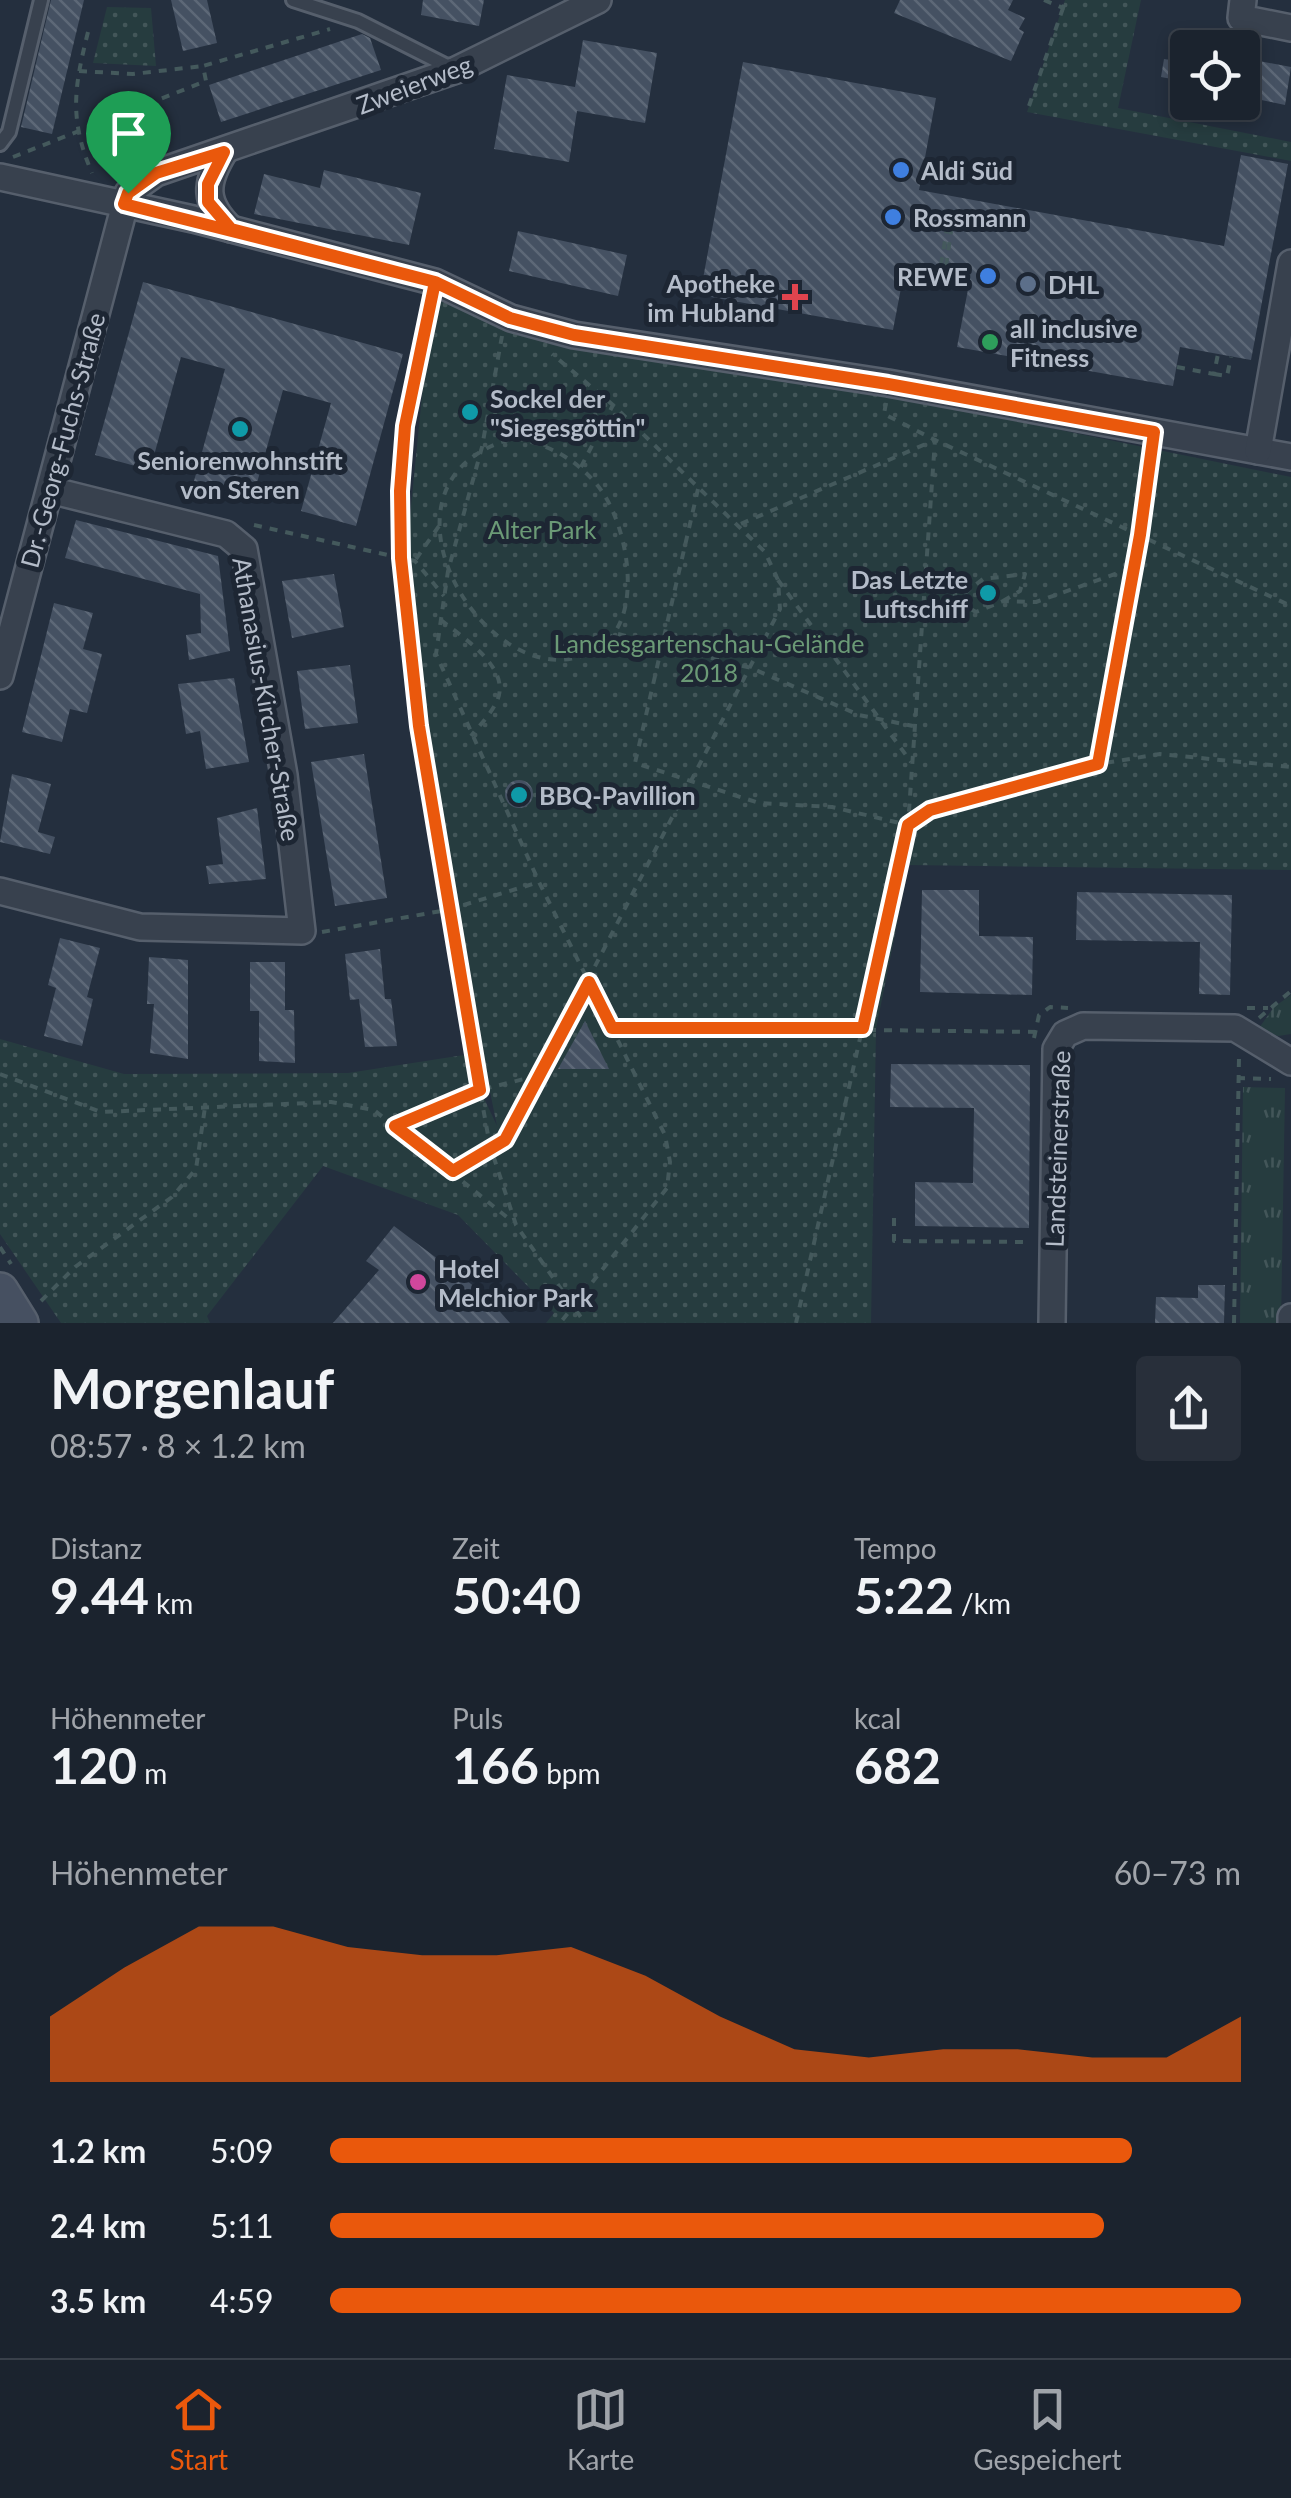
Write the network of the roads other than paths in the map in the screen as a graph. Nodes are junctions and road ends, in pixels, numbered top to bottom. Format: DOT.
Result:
graph roads {
  1 [pos="41,0"];
  2 [pos="293,0"];
  3 [pos="598,0"];
  4 [pos="1243,0"];
  5 [pos="1291,28"];
  6 [pos="456,70"];
  7 [pos="0,144"];
  8 [pos="224,152"];
  9 [pos="0,176"];
  10 [pos="113,202"];
  11 [pos="231,229"];
  12 [pos="1291,263"];
  13 [pos="1258,451"];
  14 [pos="1291,457"];
  15 [pos="50,490"];
  16 [pos="0,676"];
  17 [pos="0,892"];
  18 [pos="1289,1071"];
  19 [pos="0,1291"];
  20 [pos="29,1314"];
  21 [pos="1052,1323"];
  1 -- 7 [label="lane"];
  2 -- 6 [label="lane"];
  3 -- 6 [label="street, Zweierweg"];
  4 -- 5 [label="street"];
  6 -- 8 [label="street, Zweierweg"];
  8 -- 10 [label="street, Zweierweg"];
  8 -- 11 [label="street"];
  9 -- 10 [label="street"];
  10 -- 11 [label="street"];
  10 -- 15 [label="street, Dr.-Georg-Fuchs-Straße"];
  11 -- 13 [label="street"];
  12 -- 13 [label="street"];
  13 -- 14 [label="street"];
  15 -- 16 [label="street, Dr.-Georg-Fuchs-Straße"];
  15 -- 17 [label="street, Athanasius-Kircher-Straße"];
  18 -- 21 [label="street, Landsteinerstraße"];
  19 -- 20 [label="street"];
}
